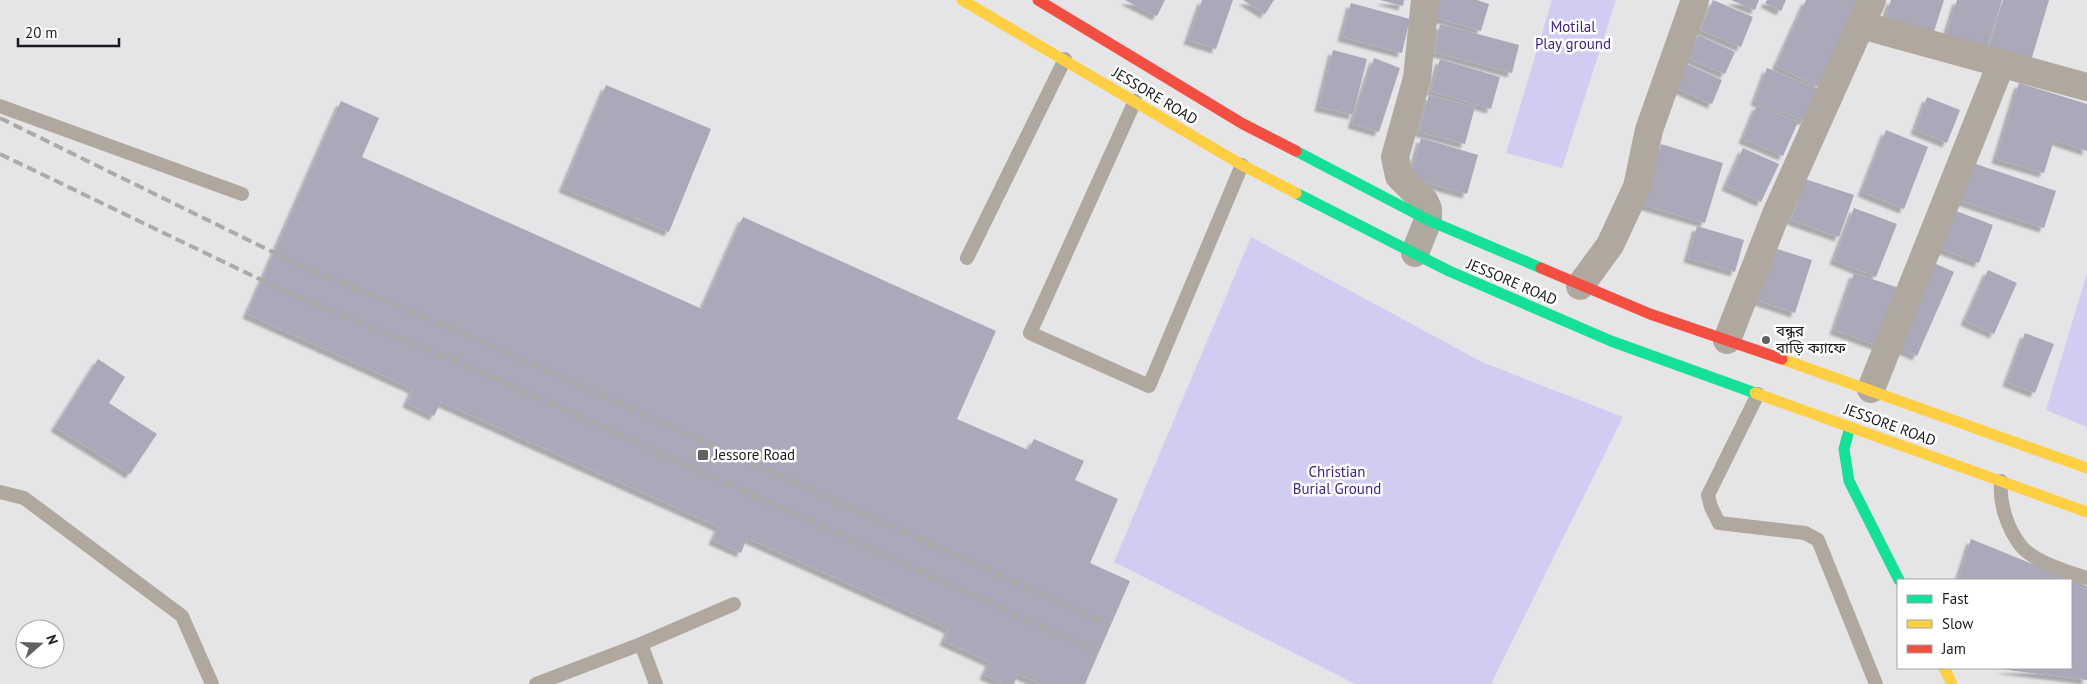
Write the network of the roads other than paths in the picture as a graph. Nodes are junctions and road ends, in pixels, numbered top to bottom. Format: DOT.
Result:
graph roads {
  1 [pos="962,0"];
  2 [pos="1038,0"];
  3 [pos="1425,0"];
  4 [pos="1695,0"];
  5 [pos="1872,0"];
  6 [pos="1862,25"];
  7 [pos="1064,59"];
  8 [pos="2001,64"];
  9 [pos="2087,88"];
  10 [pos="1135,101"];
  11 [pos="0,106"];
  12 [pos="1242,165"];
  13 [pos="242,194"];
  14 [pos="1428,220"];
  15 [pos="1415,253"];
  16 [pos="967,258"];
  17 [pos="1580,286"];
  18 [pos="1727,340"];
  19 [pos="1871,389"];
  20 [pos="1758,394"];
  21 [pos="1850,427"];
  22 [pos="2087,468"];
  23 [pos="2001,481"];
  24 [pos="0,492"];
  25 [pos="2087,512"];
  26 [pos="2087,578"];
  27 [pos="1899,579"];
  28 [pos="734,604"];
  29 [pos="641,644"];
  30 [pos="1944,669"];
  31 [pos="212,684"];
  32 [pos="536,684"];
  33 [pos="656,684"];
  34 [pos="1876,684"];
  35 [pos="1952,684"];
  1 -- 7 [label="main road, JESSORE ROAD"];
  2 -- 14 [label="main road, JESSORE ROAD"];
  3 -- 14 [label="street"];
  4 -- 17 [label="street"];
  5 -- 6 [label="street"];
  6 -- 8 [label="street"];
  6 -- 18 [label="street"];
  7 -- 10 [label="main road, JESSORE ROAD"];
  7 -- 16 [label="lane"];
  8 -- 9 [label="street"];
  8 -- 19 [label="street"];
  10 -- 12 [label="main road, JESSORE ROAD"];
  10 -- 12 [label="lane"];
  11 -- 13 [label="lane"];
  12 -- 15 [label="main road, JESSORE ROAD"];
  14 -- 15 [label="street"];
  14 -- 17 [label="main road, JESSORE ROAD"];
  15 -- 20 [label="main road, JESSORE ROAD"];
  17 -- 18 [label="main road, JESSORE ROAD"];
  18 -- 19 [label="main road, JESSORE ROAD"];
  19 -- 22 [label="main road, JESSORE ROAD"];
  20 -- 21 [label="main road, JESSORE ROAD"];
  20 -- 34 [label="lane"];
  21 -- 23 [label="main road, JESSORE ROAD"];
  21 -- 27 [label="main road"];
  23 -- 25 [label="main road, JESSORE ROAD"];
  23 -- 26 [label="lane"];
  24 -- 31 [label="lane"];
  28 -- 29 [label="lane"];
  29 -- 32 [label="lane"];
  29 -- 33 [label="lane"];
  30 -- 35 [label="main road"];
}
